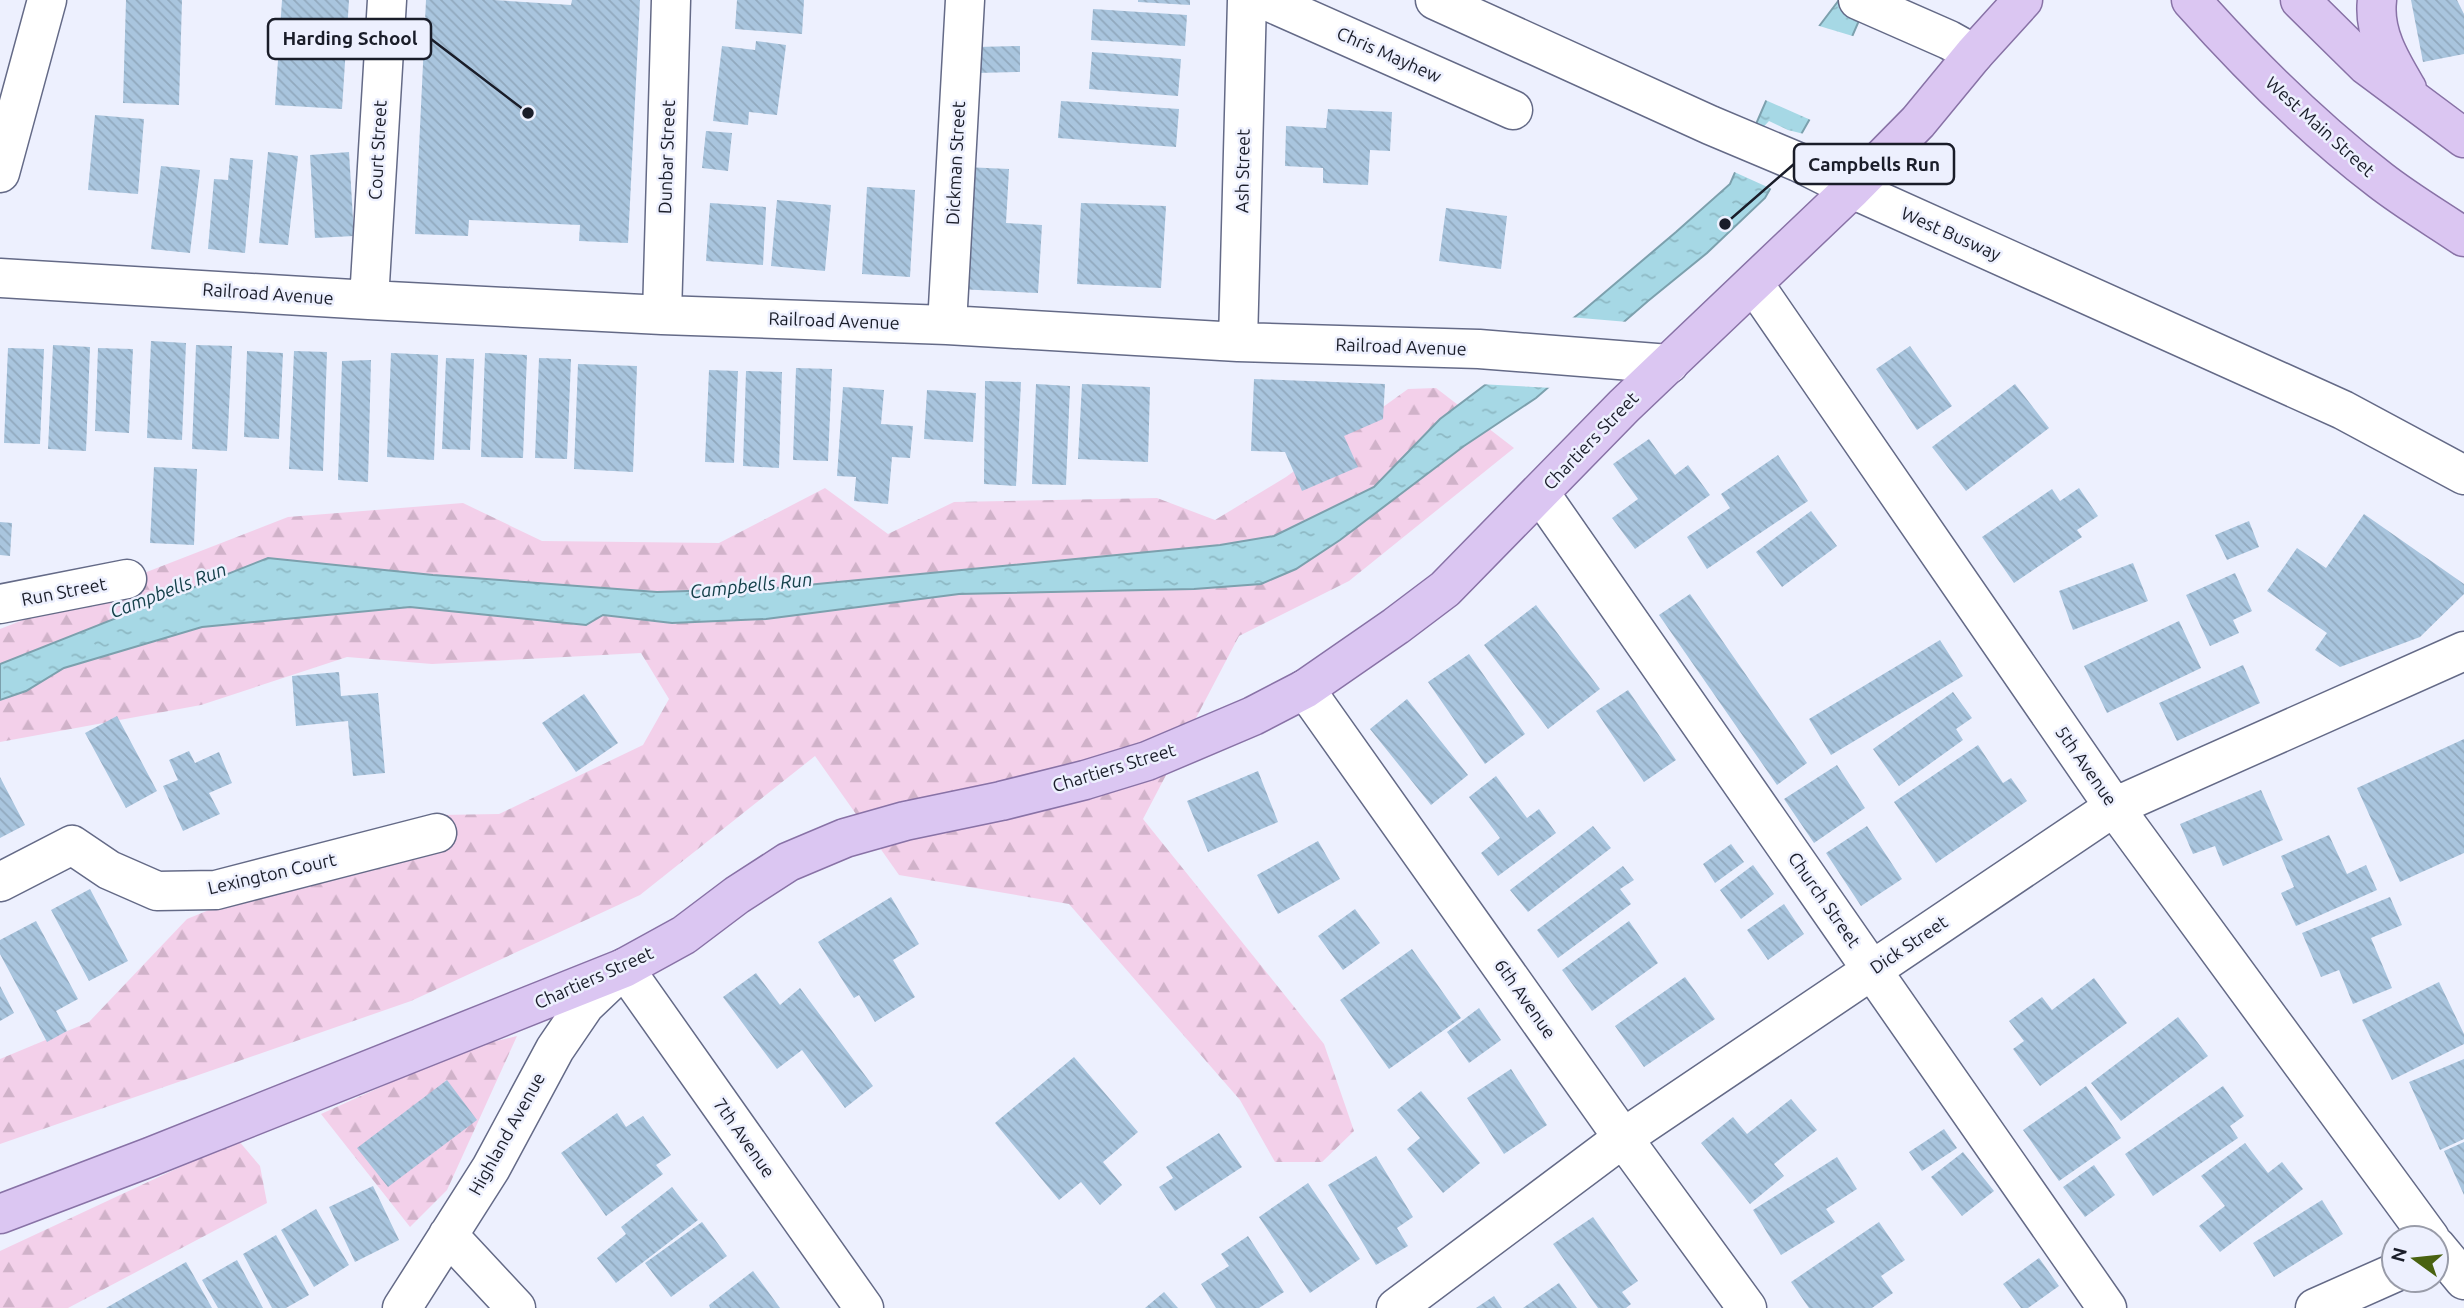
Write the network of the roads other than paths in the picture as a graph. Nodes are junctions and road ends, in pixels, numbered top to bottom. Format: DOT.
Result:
graph roads {
  1 [pos="47,0"];
  2 [pos="387,0"];
  3 [pos="671,0"];
  4 [pos="965,0"];
  5 [pos="1247,0"];
  6 [pos="1265,0"];
  7 [pos="1435,0"];
  8 [pos="1858,0"];
  9 [pos="2024,0"];
  10 [pos="2191,0"];
  11 [pos="2300,0"];
  12 [pos="2377,0"];
  13 [pos="1974,54"];
  14 [pos="2415,103"];
  15 [pos="1513,110"];
  16 [pos="2464,138"];
  17 [pos="0,173"];
  18 [pos="1852,189"];
  19 [pos="2464,237"];
  20 [pos="0,278"];
  21 [pos="1754,284"];
  22 [pos="369,300"];
  23 [pos="662,315"];
  24 [pos="947,325"];
  25 [pos="1238,342"];
  26 [pos="1669,364"];
  27 [pos="2464,475"];
  28 [pos="1540,493"];
  29 [pos="127,579"];
  30 [pos="0,604"];
  31 [pos="2464,651"];
  32 [pos="1305,689"];
  33 [pos="2114,807"];
  34 [pos="437,833"];
  35 [pos="0,882"];
  36 [pos="624,968"];
  37 [pos="1872,969"];
  38 [pos="1623,1138"];
  39 [pos="0,1214"];
  40 [pos="2419,1224"];
  41 [pos="448,1235"];
  42 [pos="2380,1279"];
  43 [pos="402,1308"];
  44 [pos="516,1308"];
  45 [pos="864,1308"];
  46 [pos="1396,1308"];
  47 [pos="1747,1308"];
  48 [pos="2107,1308"];
  49 [pos="2315,1308"];
  1 -- 17 [label="street"];
  2 -- 22 [label="street, Court Street"];
  3 -- 23 [label="street, Dunbar Street"];
  4 -- 24 [label="street, Dickman Street"];
  5 -- 25 [label="street, Ash Street"];
  6 -- 15 [label="street, Chris Mayhew"];
  7 -- 18 [label="street, West Busway"];
  8 -- 13 [label="street"];
  9 -- 13 [label="main road, Chartiers Street"];
  10 -- 19 [label="main road, West Main Street"];
  11 -- 14 [label="main road"];
  12 -- 14 [label="main road"];
  13 -- 18 [label="main road, Chartiers Street"];
  14 -- 16 [label="main road"];
  18 -- 21 [label="main road, Chartiers Street"];
  18 -- 27 [label="street, West Busway"];
  20 -- 22 [label="street, Railroad Avenue"];
  21 -- 26 [label="main road, Chartiers Street"];
  21 -- 33 [label="street, 5th Avenue"];
  22 -- 23 [label="street, Railroad Avenue"];
  23 -- 24 [label="street, Railroad Avenue"];
  24 -- 25 [label="street, Railroad Avenue"];
  25 -- 26 [label="street, Railroad Avenue"];
  26 -- 28 [label="main road, Chartiers Street"];
  28 -- 32 [label="main road, Chartiers Street"];
  28 -- 37 [label="street, Church Street"];
  29 -- 30 [label="street, Run Street"];
  31 -- 33 [label="street, Dick Street"];
  32 -- 36 [label="main road, Chartiers Street"];
  32 -- 38 [label="street, 6th Avenue"];
  33 -- 37 [label="street, Dick Street"];
  33 -- 40 [label="street, 5th Avenue"];
  34 -- 35 [label="street, Lexington Court"];
  36 -- 39 [label="main road, Chartiers Street"];
  36 -- 41 [label="street, Highland Avenue"];
  36 -- 45 [label="street, 7th Avenue"];
  37 -- 38 [label="street, Dick Street"];
  37 -- 48 [label="street, Church Street"];
  38 -- 46 [label="street, Dick Street"];
  38 -- 47 [label="street, 6th Avenue"];
  41 -- 43 [label="street, Highland Avenue"];
  41 -- 44 [label="street"];
  42 -- 49 [label="street"];
}
